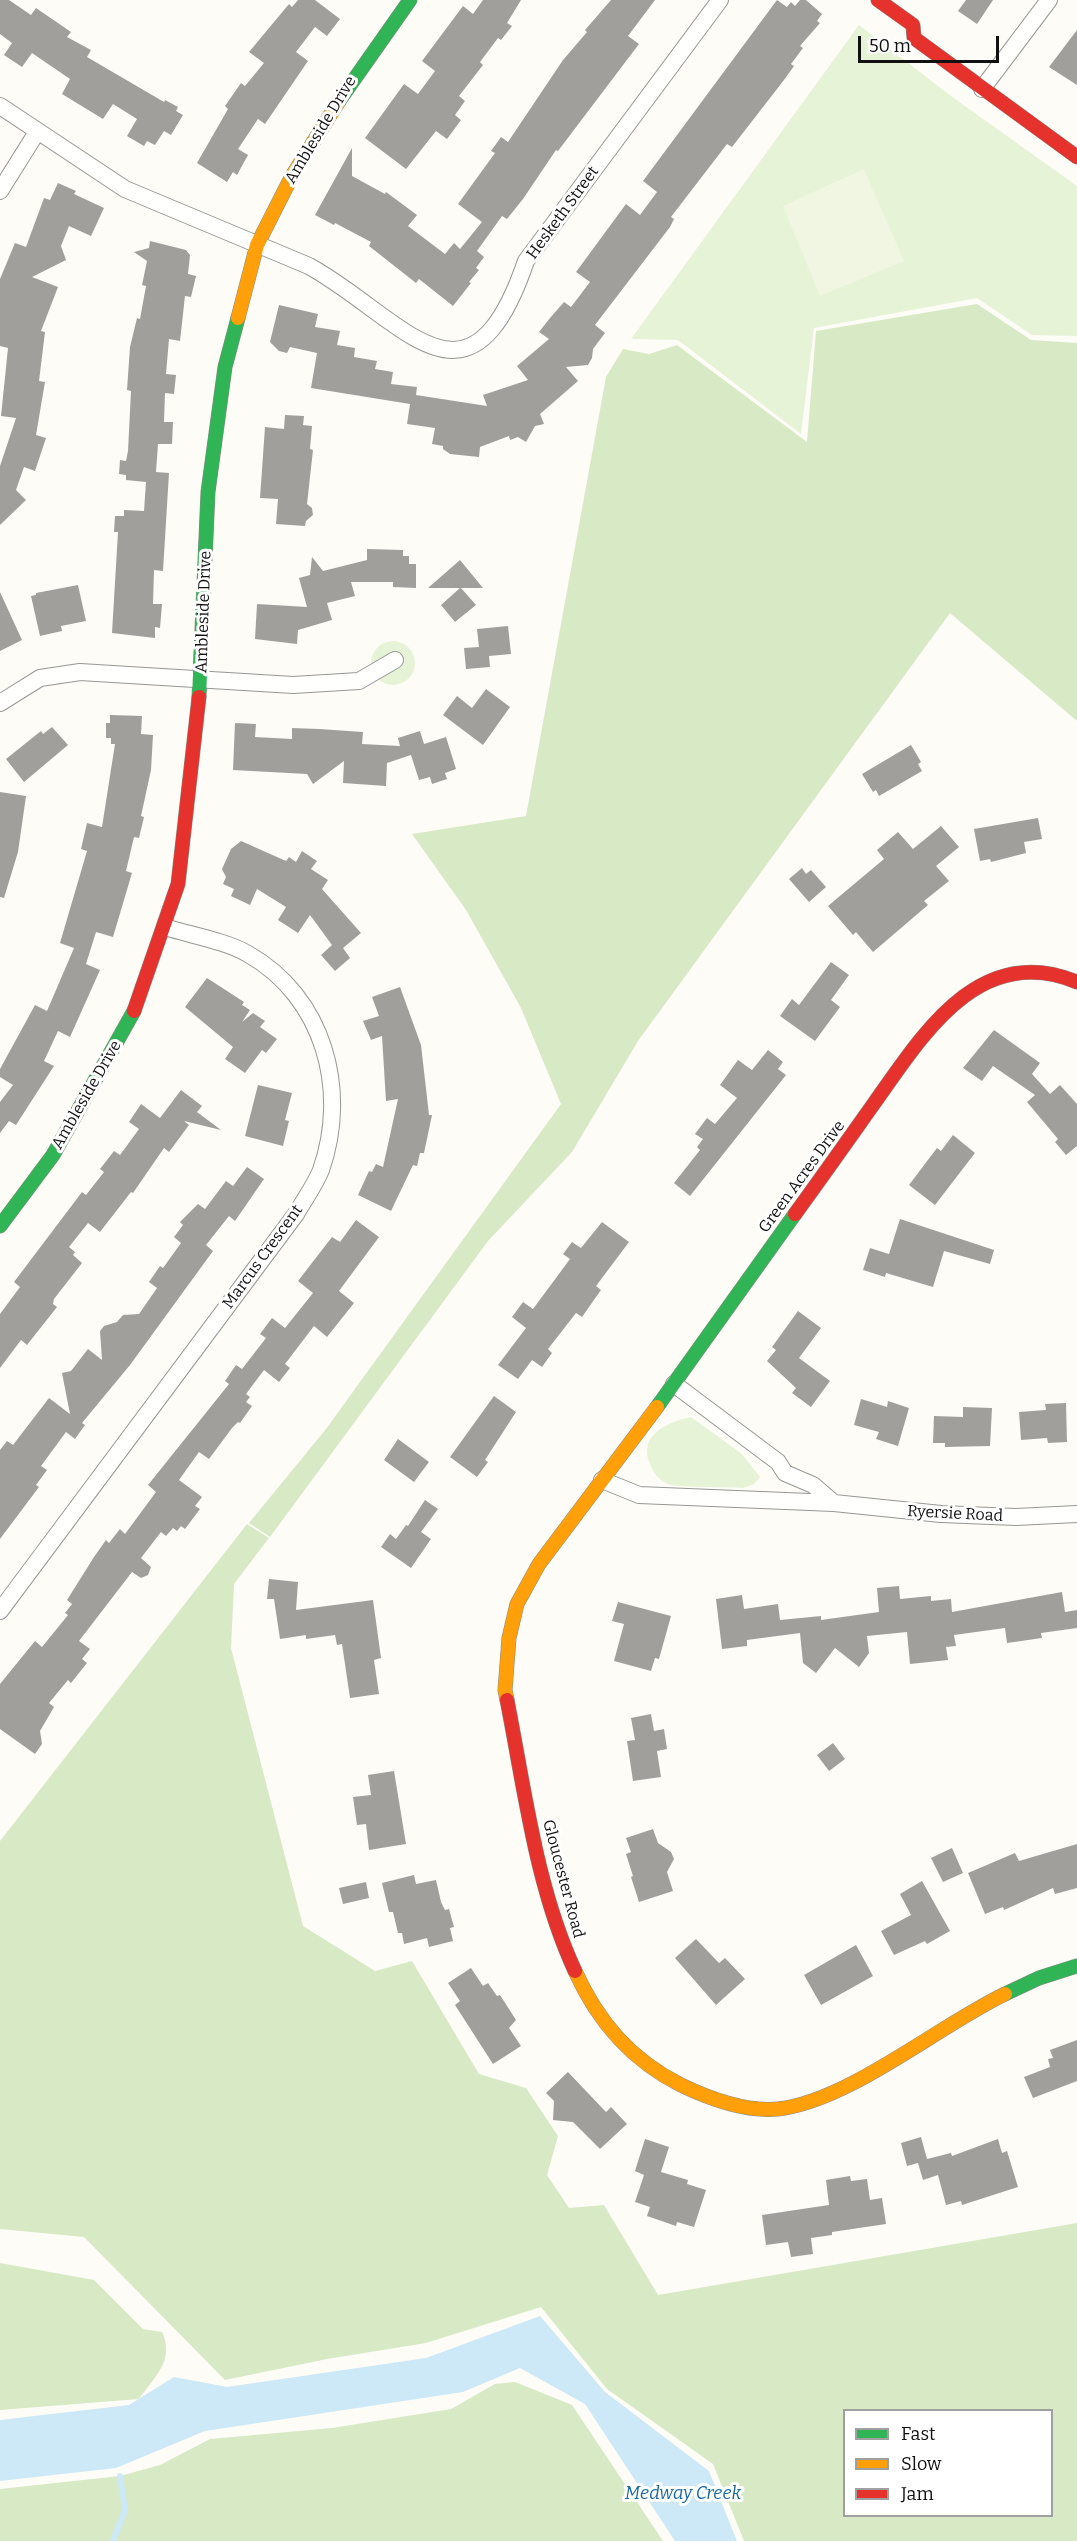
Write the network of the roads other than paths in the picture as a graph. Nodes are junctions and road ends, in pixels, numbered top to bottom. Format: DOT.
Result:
graph roads {
  1 [pos="410,0"];
  2 [pos="720,0"];
  3 [pos="878,0"];
  4 [pos="1050,0"];
  5 [pos="986,79"];
  6 [pos="0,106"];
  7 [pos="37,132"];
  8 [pos="1053,132"];
  9 [pos="1077,142"];
  10 [pos="1077,157"];
  11 [pos="0,191"];
  12 [pos="257,245"];
  13 [pos="395,660"];
  14 [pos="201,679"];
  15 [pos="0,703"];
  16 [pos="165,927"];
  17 [pos="1077,982"];
  18 [pos="0,1226"];
  19 [pos="674,1384"];
  20 [pos="602,1480"];
  21 [pos="834,1503"];
  22 [pos="1077,1514"];
  23 [pos="0,1611"];
  24 [pos="1077,1966"];
  1 -- 12 [label="street, Ambleside Drive"];
  2 -- 12 [label="street, Hesketh Street"];
  3 -- 5 [label="street"];
  4 -- 5 [label="street"];
  5 -- 8 [label="street"];
  6 -- 7 [label="street, Hesketh Street"];
  7 -- 11 [label="street"];
  7 -- 12 [label="street, Hesketh Street"];
  8 -- 9 [label="street"];
  8 -- 10 [label="street"];
  12 -- 14 [label="street, Ambleside Drive"];
  13 -- 14 [label="street"];
  14 -- 15 [label="street"];
  14 -- 16 [label="street, Ambleside Drive"];
  16 -- 18 [label="street, Ambleside Drive"];
  16 -- 23 [label="street, Marcus Crescent"];
  17 -- 19 [label="street, Green Acres Drive"];
  19 -- 20 [label="street, Green Acres Drive"];
  19 -- 21 [label="street"];
  20 -- 21 [label="street, Ryersie Road"];
  20 -- 24 [label="street, Gloucester Road"];
  21 -- 22 [label="street, Ryersie Road"];
}
